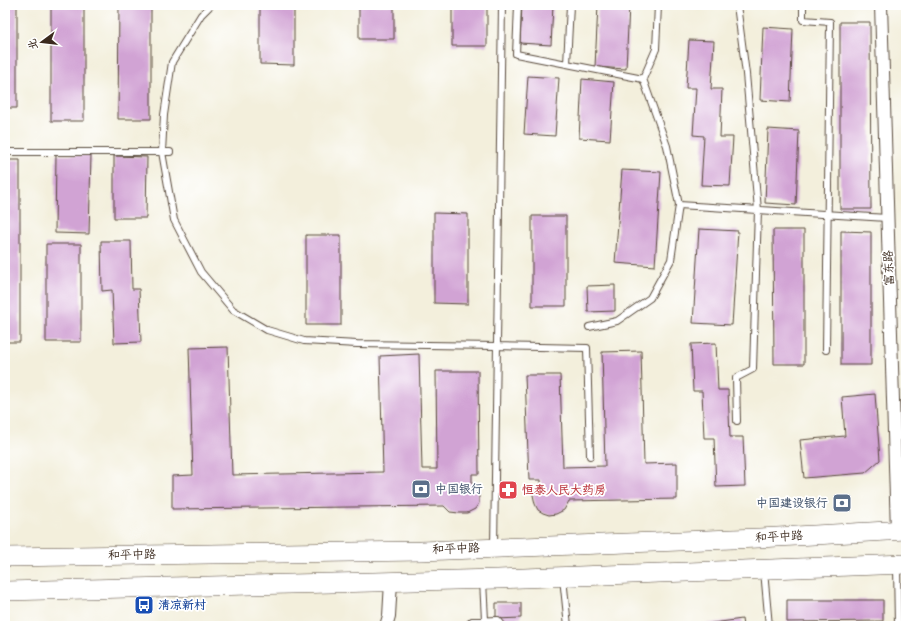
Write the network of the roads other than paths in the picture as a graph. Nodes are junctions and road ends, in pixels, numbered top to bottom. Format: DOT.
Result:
graph roads {
  1 [pos="211,5"];
  2 [pos="502,5"];
  3 [pos="518,5"];
  4 [pos="570,5"];
  5 [pos="658,5"];
  6 [pos="737,5"];
  7 [pos="803,5"];
  8 [pos="881,5"];
  9 [pos="567,64"];
  10 [pos="643,78"];
  11 [pos="5,152"];
  12 [pos="162,152"];
  13 [pos="170,152"];
  14 [pos="679,204"];
  15 [pos="758,210"];
  16 [pos="827,214"];
  17 [pos="887,218"];
  18 [pos="589,327"];
  19 [pos="497,346"];
  20 [pos="826,350"];
  21 [pos="737,420"];
  22 [pos="590,456"];
  23 [pos="901,530"];
  24 [pos="494,548"];
  25 [pos="5,557"];
  26 [pos="901,564"];
  27 [pos="764,569"];
  28 [pos="563,577"];
  29 [pos="483,579"];
  30 [pos="391,582"];
  31 [pos="5,591"];
  32 [pos="485,620"];
  33 [pos="386,626"];
  34 [pos="467,626"];
  35 [pos="503,626"];
  36 [pos="568,626"];
  37 [pos="769,626"];
  38 [pos="898,626"];
  1 -- 12 [label="lane"];
  2 -- 19 [label="lane"];
  3 -- 9 [label="lane"];
  4 -- 9 [label="lane"];
  5 -- 10 [label="lane"];
  6 -- 15 [label="lane"];
  7 -- 16 [label="lane"];
  8 -- 17 [label="street, 富东路"];
  9 -- 10 [label="lane"];
  10 -- 14 [label="lane"];
  11 -- 12 [label="lane"];
  12 -- 13 [label="lane"];
  12 -- 19 [label="lane"];
  14 -- 15 [label="lane"];
  14 -- 18 [label="lane"];
  15 -- 16 [label="lane"];
  15 -- 21 [label="lane"];
  16 -- 17 [label="lane"];
  16 -- 20 [label="lane"];
  17 -- 23 [label="street, 富东路"];
  19 -- 22 [label="lane"];
  19 -- 24 [label="lane"];
  23 -- 24 [label="main road, 和平中路"];
  24 -- 25 [label="main road, 和平中路"];
  26 -- 27 [label="main road"];
  26 -- 38 [label="lane"];
  27 -- 28 [label="main road"];
  27 -- 37 [label="lane"];
  28 -- 29 [label="main road"];
  28 -- 36 [label="lane"];
  29 -- 30 [label="main road"];
  29 -- 32 [label="lane"];
  30 -- 31 [label="main road"];
  30 -- 33 [label="street"];
  32 -- 34 [label="lane"];
  32 -- 35 [label="lane"];
}
